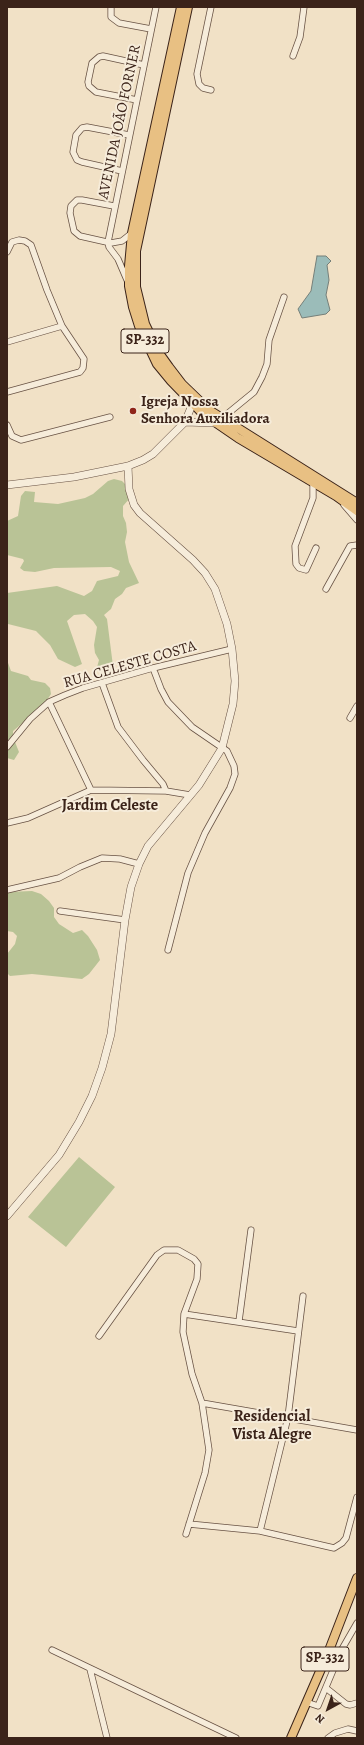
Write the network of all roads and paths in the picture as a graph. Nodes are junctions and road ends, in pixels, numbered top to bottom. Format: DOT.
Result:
graph roads {
  1 [pos="112,7"];
  2 [pos="156,7"];
  3 [pos="182,7"];
  4 [pos="188,7"];
  5 [pos="211,7"];
  6 [pos="304,7"];
  7 [pos="151,29"];
  8 [pos="293,56"];
  9 [pos="144,65"];
  10 [pos="210,90"];
  11 [pos="137,100"];
  12 [pos="129,135"];
  13 [pos="122,171"];
  14 [pos="114,206"];
  15 [pos="132,233"];
  16 [pos="108,242"];
  17 [pos="7,252"];
  18 [pos="129,286"];
  19 [pos="284,297"];
  20 [pos="62,326"];
  21 [pos="7,342"];
  22 [pos="7,392"];
  23 [pos="192,405"];
  24 [pos="110,417"];
  25 [pos="217,421"];
  26 [pos="186,422"];
  27 [pos="7,425"];
  28 [pos="128,466"];
  29 [pos="7,480"];
  30 [pos="313,482"];
  31 [pos="15,484"];
  32 [pos="7,485"];
  33 [pos="336,496"];
  34 [pos="357,503"];
  35 [pos="357,511"];
  36 [pos="357,520"];
  37 [pos="357,545"];
  38 [pos="316,548"];
  39 [pos="326,589"];
  40 [pos="232,649"];
  41 [pos="153,668"];
  42 [pos="102,683"];
  43 [pos="48,702"];
  44 [pos="357,706"];
  45 [pos="350,718"];
  46 [pos="7,747"];
  47 [pos="222,748"];
  48 [pos="91,790"];
  49 [pos="166,791"];
  50 [pos="190,795"];
  51 [pos="7,823"];
  52 [pos="139,864"];
  53 [pos="7,890"];
  54 [pos="60,911"];
  55 [pos="125,920"];
  56 [pos="168,950"];
  57 [pos="7,1216"];
  58 [pos="251,1230"];
  59 [pos="304,1296"];
  60 [pos="184,1314"];
  61 [pos="238,1321"];
  62 [pos="298,1331"];
  63 [pos="99,1336"];
  64 [pos="202,1403"];
  65 [pos="288,1417"];
  66 [pos="357,1430"];
  67 [pos="357,1497"];
  68 [pos="189,1524"];
  69 [pos="260,1531"];
  70 [pos="186,1534"];
  71 [pos="357,1578"];
  72 [pos="357,1624"];
  73 [pos="52,1650"];
  74 [pos="90,1669"];
  75 [pos="326,1688"];
  76 [pos="306,1702"];
  77 [pos="357,1703"];
  78 [pos="357,1730"];
  79 [pos="107,1738"];
  80 [pos="236,1738"];
  81 [pos="291,1738"];
  82 [pos="328,1738"];
  1 -- 7 [label="street"];
  2 -- 7 [label="street, AVENIDA JOÃO FORNER"];
  3 -- 15 [label="main road, SP-332"];
  4 -- 25 [label="main road, SP-332"];
  5 -- 10 [label="street"];
  6 -- 8 [label="street"];
  7 -- 9 [label="street, AVENIDA JOÃO FORNER"];
  9 -- 11 [label="street, AVENIDA JOÃO FORNER"];
  9 -- 11 [label="street"];
  11 -- 12 [label="street, AVENIDA JOÃO FORNER"];
  12 -- 13 [label="street, AVENIDA JOÃO FORNER"];
  12 -- 13 [label="street"];
  13 -- 14 [label="street, AVENIDA JOÃO FORNER"];
  14 -- 16 [label="street, AVENIDA JOÃO FORNER"];
  14 -- 16 [label="street"];
  15 -- 16 [label="street"];
  15 -- 18 [label="main road, SP-332"];
  16 -- 18 [label="street"];
  17 -- 20 [label="street"];
  18 -- 23 [label="main road, SP-332"];
  19 -- 25 [label="street"];
  20 -- 21 [label="street"];
  20 -- 22 [label="street"];
  23 -- 25 [label="main road, SP-332"];
  23 -- 26 [label="street"];
  24 -- 27 [label="street"];
  25 -- 26 [label="street"];
  25 -- 30 [label="main road, SP-332"];
  25 -- 34 [label="main road, SP-332"];
  26 -- 28 [label="street"];
  28 -- 31 [label="street"];
  28 -- 40 [label="street"];
  29 -- 31 [label="street"];
  30 -- 33 [label="main road, SP-332"];
  30 -- 38 [label="street"];
  31 -- 32 [label="street"];
  33 -- 35 [label="main road, SP-332"];
  33 -- 36 [label="street"];
  37 -- 39 [label="street"];
  40 -- 41 [label="street, RUA CELESTE COSTA"];
  40 -- 47 [label="street"];
  41 -- 42 [label="street, RUA CELESTE COSTA"];
  41 -- 47 [label="street"];
  42 -- 43 [label="street, RUA CELESTE COSTA"];
  42 -- 49 [label="street"];
  43 -- 46 [label="street, RUA CELESTE COSTA"];
  43 -- 48 [label="street"];
  44 -- 45 [label="street"];
  47 -- 50 [label="street"];
  47 -- 56 [label="street"];
  48 -- 49 [label="street"];
  48 -- 51 [label="street"];
  49 -- 50 [label="street"];
  50 -- 52 [label="street"];
  52 -- 53 [label="street"];
  52 -- 55 [label="street"];
  54 -- 55 [label="street"];
  55 -- 57 [label="street"];
  58 -- 61 [label="street"];
  59 -- 62 [label="street"];
  60 -- 61 [label="street"];
  60 -- 63 [label="street"];
  60 -- 64 [label="street"];
  61 -- 62 [label="street"];
  62 -- 65 [label="street"];
  64 -- 65 [label="street"];
  64 -- 68 [label="street"];
  65 -- 66 [label="street"];
  65 -- 69 [label="street"];
  67 -- 69 [label="street"];
  68 -- 69 [label="street"];
  68 -- 70 [label="street"];
  71 -- 76 [label="main road, SP-332"];
  72 -- 75 [label="street"];
  73 -- 74 [label="street"];
  74 -- 79 [label="street"];
  74 -- 80 [label="street"];
  75 -- 76 [label="street"];
  75 -- 77 [label="street"];
  76 -- 81 [label="main road, SP-332"];
  78 -- 82 [label="street"];
}
